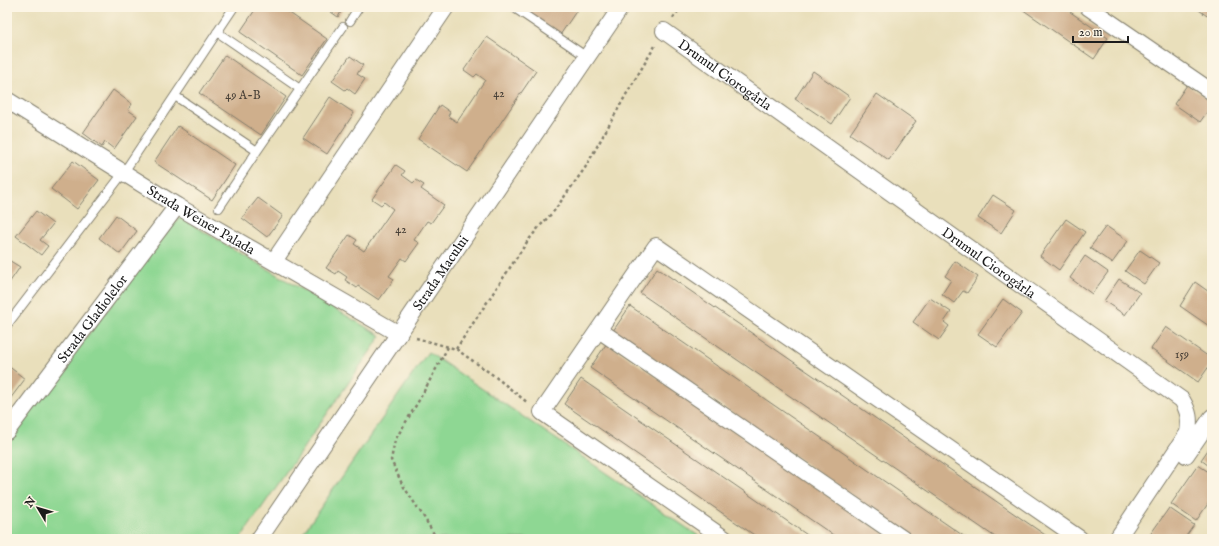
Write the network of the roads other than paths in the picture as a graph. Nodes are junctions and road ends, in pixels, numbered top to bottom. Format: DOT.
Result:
graph roads {
  1 [pos="234,7"];
  2 [pos="359,7"];
  3 [pos="446,7"];
  4 [pos="513,7"];
  5 [pos="620,7"];
  6 [pos="1088,7"];
  7 [pos="664,31"];
  8 [pos="217,32"];
  9 [pos="587,57"];
  10 [pos="300,89"];
  11 [pos="1212,92"];
  12 [pos="175,96"];
  13 [pos="7,100"];
  14 [pos="257,151"];
  15 [pos="124,172"];
  16 [pos="178,206"];
  17 [pos="219,208"];
  18 [pos="274,261"];
  19 [pos="7,325"];
  20 [pos="599,330"];
  21 [pos="399,334"];
  22 [pos="1212,417"];
  23 [pos="7,431"];
  24 [pos="259,539"];
  25 [pos="725,539"];
  26 [pos="903,539"];
  27 [pos="1080,539"];
  28 [pos="1116,539"];
  29 [pos="1129,539"];
  1 -- 8 [label="lane"];
  2 -- 10 [label="lane"];
  3 -- 18 [label="street"];
  4 -- 9 [label="lane"];
  5 -- 9 [label="street, Strada Macului"];
  6 -- 11 [label="street"];
  7 -- 28 [label="street, Drumul Ciorogârla"];
  8 -- 10 [label="lane"];
  8 -- 12 [label="lane"];
  9 -- 21 [label="street, Strada Macului"];
  10 -- 14 [label="lane"];
  12 -- 14 [label="lane"];
  12 -- 15 [label="lane"];
  13 -- 15 [label="street, Strada Weiner Palada"];
  14 -- 17 [label="lane"];
  15 -- 16 [label="street, Strada Weiner Palada"];
  15 -- 19 [label="lane"];
  16 -- 18 [label="street, Strada Weiner Palada"];
  16 -- 23 [label="street, Strada Gladiolelor"];
  18 -- 21 [label="street, Strada Weiner Palada"];
  20 -- 25 [label="street"];
  20 -- 26 [label="street"];
  20 -- 27 [label="street"];
  21 -- 24 [label="street, Strada Macului"];
  22 -- 29 [label="street"];
}
